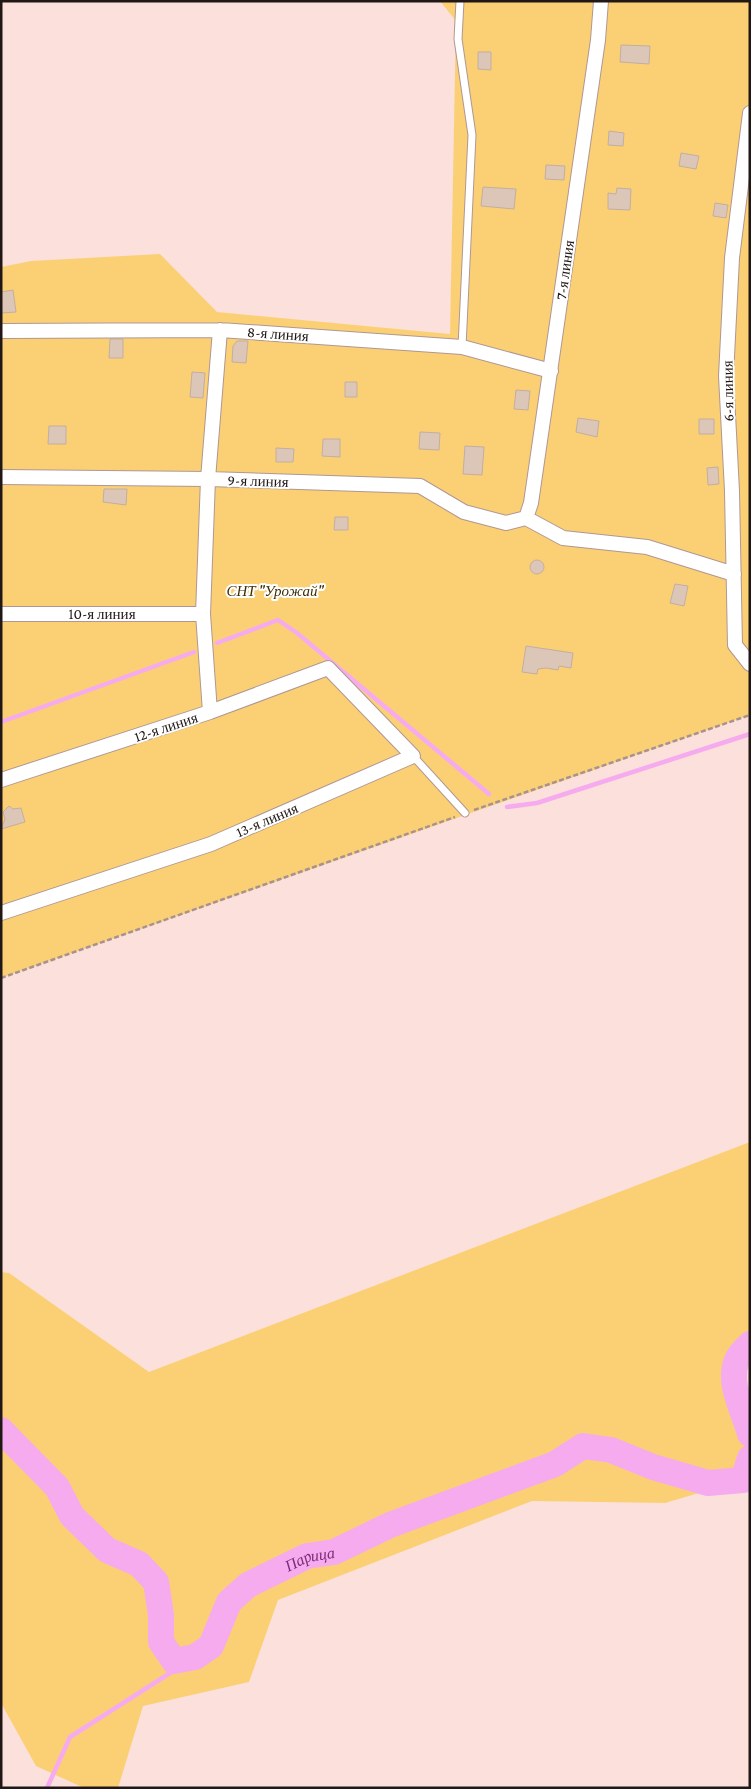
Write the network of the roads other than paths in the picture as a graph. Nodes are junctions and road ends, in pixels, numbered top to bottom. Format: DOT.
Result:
graph roads {
  1 [pos="460,1"];
  2 [pos="601,1"];
  3 [pos="750,113"];
  4 [pos="220,330"];
  5 [pos="1,331"];
  6 [pos="462,347"];
  7 [pos="551,371"];
  8 [pos="1,477"];
  9 [pos="208,479"];
  10 [pos="526,518"];
  11 [pos="734,574"];
  12 [pos="1,614"];
  13 [pos="203,614"];
  14 [pos="750,664"];
  15 [pos="210,712"];
  16 [pos="413,756"];
  17 [pos="1,780"];
  18 [pos="465,813"];
  19 [pos="1,913"];
  1 -- 6 [label="lane"];
  2 -- 7 [label="street, 7-я линия"];
  3 -- 11 [label="street, 6-я линия"];
  4 -- 5 [label="street, 8-я линия"];
  4 -- 6 [label="street, 8-я линия"];
  4 -- 9 [label="street"];
  6 -- 7 [label="street, 8-я линия"];
  7 -- 10 [label="street, 7-я линия"];
  8 -- 9 [label="street, 9-я линия"];
  9 -- 10 [label="street, 9-я линия"];
  9 -- 13 [label="street"];
  10 -- 11 [label="street"];
  11 -- 14 [label="street, 6-я линия"];
  12 -- 13 [label="street, 10-я линия"];
  13 -- 15 [label="street"];
  15 -- 16 [label="street, 12-я линия"];
  15 -- 17 [label="street, 12-я линия"];
  16 -- 18 [label="lane"];
  16 -- 19 [label="street, 13-я линия"];
}
